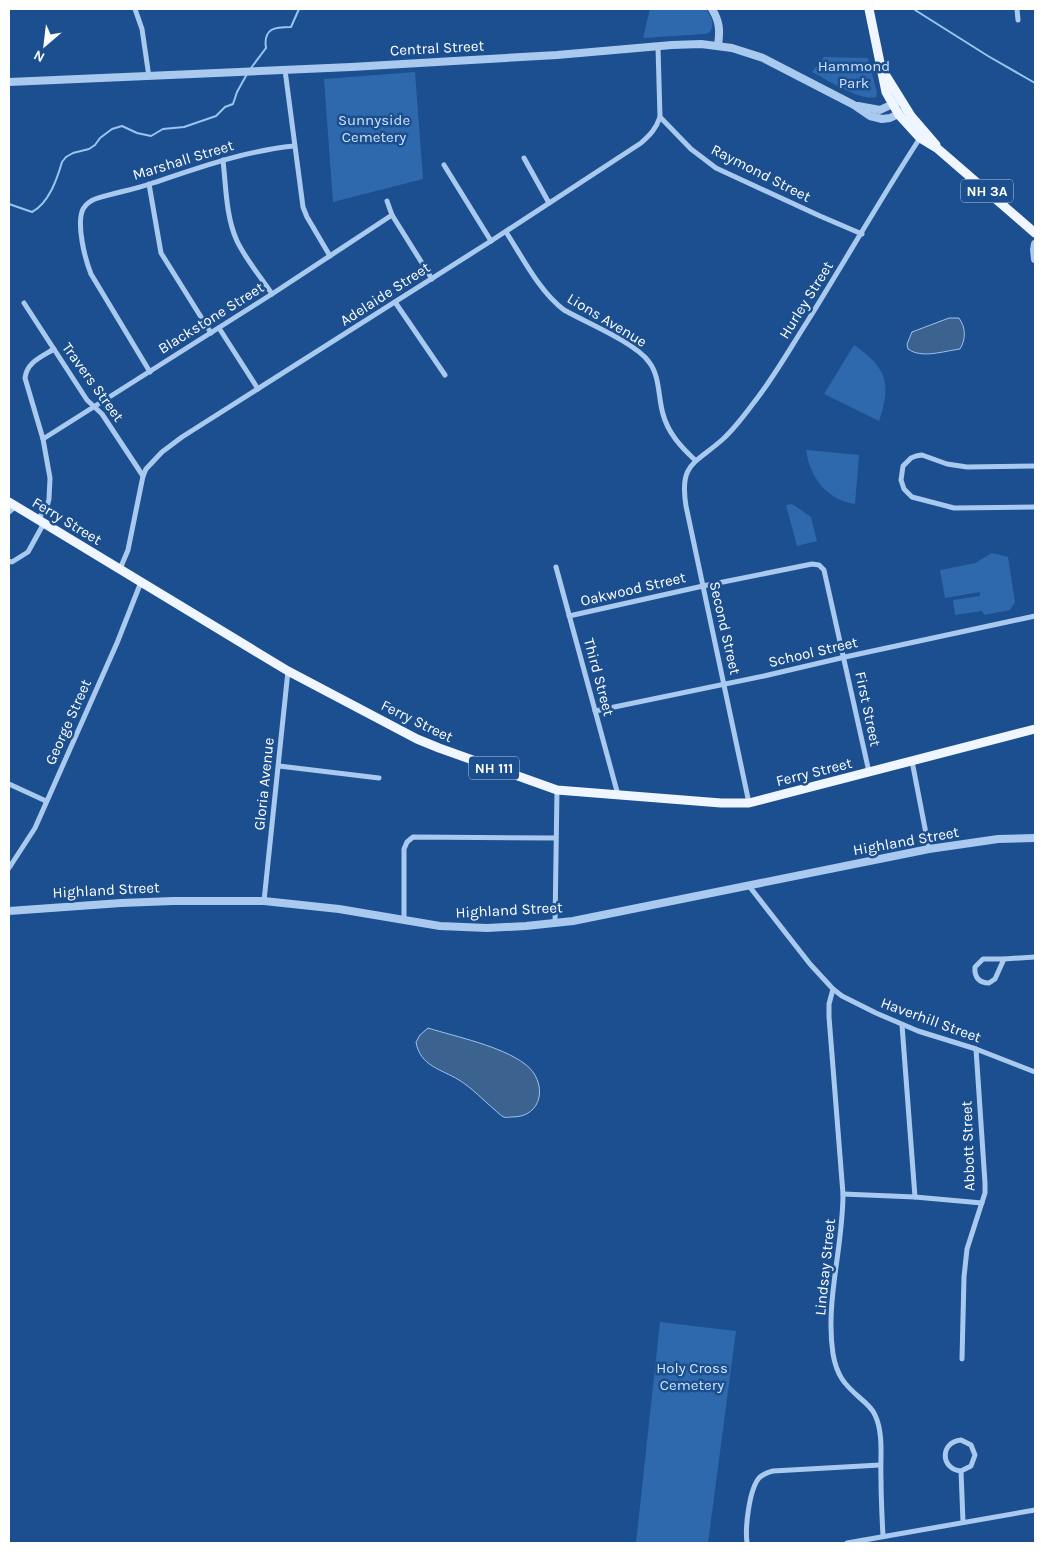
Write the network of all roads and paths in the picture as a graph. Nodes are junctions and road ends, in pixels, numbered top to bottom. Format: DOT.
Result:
graph roads {
  1 [pos="135,9"];
  2 [pos="712,9"];
  3 [pos="869,9"];
  4 [pos="1017,9"];
  5 [pos="1018,20"];
  6 [pos="718,45"];
  7 [pos="658,46"];
  8 [pos="881,69"];
  9 [pos="285,70"];
  10 [pos="149,77"];
  11 [pos="9,82"];
  12 [pos="901,100"];
  13 [pos="854,105"];
  14 [pos="892,105"];
  15 [pos="903,113"];
  16 [pos="660,117"];
  17 [pos="920,138"];
  18 [pos="294,146"];
  19 [pos="938,149"];
  20 [pos="524,158"];
  21 [pos="223,160"];
  22 [pos="444,165"];
  23 [pos="149,184"];
  24 [pos="387,201"];
  25 [pos="549,203"];
  26 [pos="392,215"];
  27 [pos="506,232"];
  28 [pos="1035,233"];
  29 [pos="862,234"];
  30 [pos="491,241"];
  31 [pos="1035,244"];
  32 [pos="330,256"];
  33 [pos="1035,258"];
  34 [pos="432,278"];
  35 [pos="272,294"];
  36 [pos="24,302"];
  37 [pos="395,302"];
  38 [pos="219,328"];
  39 [pos="211,333"];
  40 [pos="54,349"];
  41 [pos="150,372"];
  42 [pos="445,375"];
  43 [pos="258,389"];
  44 [pos="95,407"];
  45 [pos="43,439"];
  46 [pos="695,460"];
  47 [pos="1035,466"];
  48 [pos="143,476"];
  49 [pos="11,507"];
  50 [pos="1035,507"];
  51 [pos="41,521"];
  52 [pos="9,561"];
  53 [pos="819,565"];
  54 [pos="556,567"];
  55 [pos="120,569"];
  56 [pos="141,582"];
  57 [pos="703,586"];
  58 [pos="569,616"];
  59 [pos="1035,616"];
  60 [pos="844,657"];
  61 [pos="288,671"];
  62 [pos="725,684"];
  63 [pos="595,711"];
  64 [pos="1035,729"];
  65 [pos="912,761"];
  66 [pos="280,766"];
  67 [pos="869,772"];
  68 [pos="379,778"];
  69 [pos="9,784"];
  70 [pos="557,790"];
  71 [pos="618,795"];
  72 [pos="46,801"];
  73 [pos="749,803"];
  74 [pos="555,838"];
  75 [pos="1035,838"];
  76 [pos="929,849"];
  77 [pos="9,868"];
  78 [pos="749,886"];
  79 [pos="264,901"];
  80 [pos="9,911"];
  81 [pos="404,920"];
  82 [pos="555,924"];
  83 [pos="1035,957"];
  84 [pos="1004,959"];
  85 [pos="833,989"];
  86 [pos="902,1025"];
  87 [pos="976,1050"];
  88 [pos="1035,1072"];
  89 [pos="843,1194"];
  90 [pos="915,1197"];
  91 [pos="982,1203"];
  92 [pos="962,1360"];
  93 [pos="880,1464"];
  94 [pos="961,1471"];
  95 [pos="1035,1510"];
  96 [pos="963,1522"];
  97 [pos="883,1536"];
  98 [pos="747,1543"];
  99 [pos="847,1543"];
  1 -- 10 [label="street"];
  2 -- 6 [label="street"];
  3 -- 8 [label="main road, NH 3A"];
  4 -- 5 [label="street"];
  6 -- 7 [label="street, Central Street"];
  6 -- 13 [label="street, Central Street"];
  7 -- 9 [label="street, Central Street"];
  7 -- 16 [label="street"];
  8 -- 12 [label="main road, NH 3A"];
  8 -- 14 [label="main road, NH 3A"];
  9 -- 10 [label="street, Central Street"];
  9 -- 18 [label="street"];
  10 -- 11 [label="street, Central Street"];
  12 -- 14 [label="street, Central Street"];
  12 -- 15 [label="main road, NH 3A"];
  13 -- 14 [label="street, Central Street"];
  13 -- 15 [label="street, Central Street"];
  14 -- 15 [label="main road, NH 3A"];
  15 -- 17 [label="main road, NH 3A"];
  15 -- 19 [label="main road, NH 3A"];
  16 -- 25 [label="street, Adelaide Street"];
  16 -- 29 [label="street, Raymond Street"];
  17 -- 19 [label="main road, NH 3A"];
  17 -- 29 [label="street, Hurley Street"];
  18 -- 21 [label="street, Marshall Street"];
  18 -- 32 [label="street"];
  19 -- 28 [label="main road, NH 3A"];
  20 -- 25 [label="street"];
  21 -- 23 [label="street, Marshall Street"];
  21 -- 35 [label="street"];
  22 -- 30 [label="street"];
  23 -- 39 [label="street"];
  23 -- 41 [label="street, Marshall Street"];
  24 -- 26 [label="street"];
  25 -- 27 [label="street, Adelaide Street"];
  26 -- 32 [label="street, Blackstone Street"];
  26 -- 34 [label="street"];
  27 -- 30 [label="street, Adelaide Street"];
  27 -- 46 [label="street, Lions Avenue"];
  29 -- 46 [label="street, Hurley Street"];
  30 -- 34 [label="street, Adelaide Street"];
  31 -- 33 [label="street"];
  32 -- 35 [label="street, Blackstone Street"];
  34 -- 37 [label="street, Adelaide Street"];
  35 -- 38 [label="street, Blackstone Street"];
  36 -- 40 [label="street, Travers Street"];
  37 -- 42 [label="street"];
  37 -- 43 [label="street, Adelaide Street"];
  38 -- 39 [label="street, Blackstone Street"];
  38 -- 43 [label="street"];
  39 -- 41 [label="street, Blackstone Street"];
  40 -- 44 [label="street, Travers Street"];
  40 -- 45 [label="street"];
  41 -- 44 [label="street, Blackstone Street"];
  43 -- 48 [label="street, Adelaide Street"];
  44 -- 45 [label="street, Blackstone Street"];
  44 -- 48 [label="street, Travers Street"];
  45 -- 51 [label="street"];
  46 -- 57 [label="street, Second Street"];
  47 -- 50 [label="street"];
  48 -- 55 [label="street, Adelaide Street"];
  49 -- 51 [label="main road, Ferry Street / NH 111"];
  51 -- 52 [label="street"];
  51 -- 55 [label="main road, Ferry Street / NH 111"];
  53 -- 57 [label="street, Oakwood Street"];
  53 -- 60 [label="street, First Street"];
  54 -- 58 [label="street, Third Street"];
  55 -- 56 [label="main road, Ferry Street / NH 111"];
  56 -- 61 [label="main road, Ferry Street / NH 111"];
  56 -- 72 [label="street, George Street"];
  57 -- 58 [label="street, Oakwood Street"];
  57 -- 62 [label="street, Second Street"];
  58 -- 63 [label="street, Third Street"];
  59 -- 60 [label="street, School Street"];
  60 -- 62 [label="street, School Street"];
  60 -- 67 [label="street, First Street"];
  61 -- 66 [label="street, Gloria Avenue"];
  61 -- 70 [label="main road, Ferry Street / NH 111"];
  62 -- 63 [label="street, School Street"];
  62 -- 73 [label="street, Second Street"];
  63 -- 71 [label="street, Third Street"];
  64 -- 65 [label="main road, Ferry Street / NH 111"];
  65 -- 67 [label="main road, Ferry Street / NH 111"];
  65 -- 76 [label="street"];
  66 -- 68 [label="street"];
  66 -- 79 [label="street, Gloria Avenue"];
  67 -- 73 [label="main road, Ferry Street / NH 111"];
  69 -- 72 [label="street"];
  70 -- 71 [label="main road, Ferry Street / NH 111"];
  70 -- 74 [label="street"];
  71 -- 73 [label="main road, Ferry Street / NH 111"];
  72 -- 77 [label="street, George Street"];
  74 -- 81 [label="street"];
  74 -- 82 [label="street"];
  75 -- 76 [label="street, Highland Street"];
  76 -- 78 [label="street, Highland Street"];
  78 -- 82 [label="street, Highland Street"];
  78 -- 85 [label="street, Haverhill Street"];
  79 -- 80 [label="street, Highland Street"];
  79 -- 81 [label="street, Highland Street"];
  81 -- 82 [label="street, Highland Street"];
  83 -- 84 [label="street"];
  84 -- 84 [label="street"];
  85 -- 86 [label="street, Haverhill Street"];
  85 -- 89 [label="street, Lindsay Street"];
  86 -- 87 [label="street, Haverhill Street"];
  86 -- 90 [label="street"];
  87 -- 88 [label="street, Haverhill Street"];
  87 -- 91 [label="street, Abbott Street"];
  89 -- 90 [label="street"];
  89 -- 93 [label="street, Lindsay Street"];
  90 -- 91 [label="street"];
  91 -- 92 [label="street, Abbott Street"];
  93 -- 97 [label="street, Lindsay Street"];
  93 -- 98 [label="street"];
  94 -- 94 [label="street"];
  94 -- 96 [label="street"];
  95 -- 96 [label="street"];
  96 -- 97 [label="street"];
  97 -- 99 [label="street"];
}
